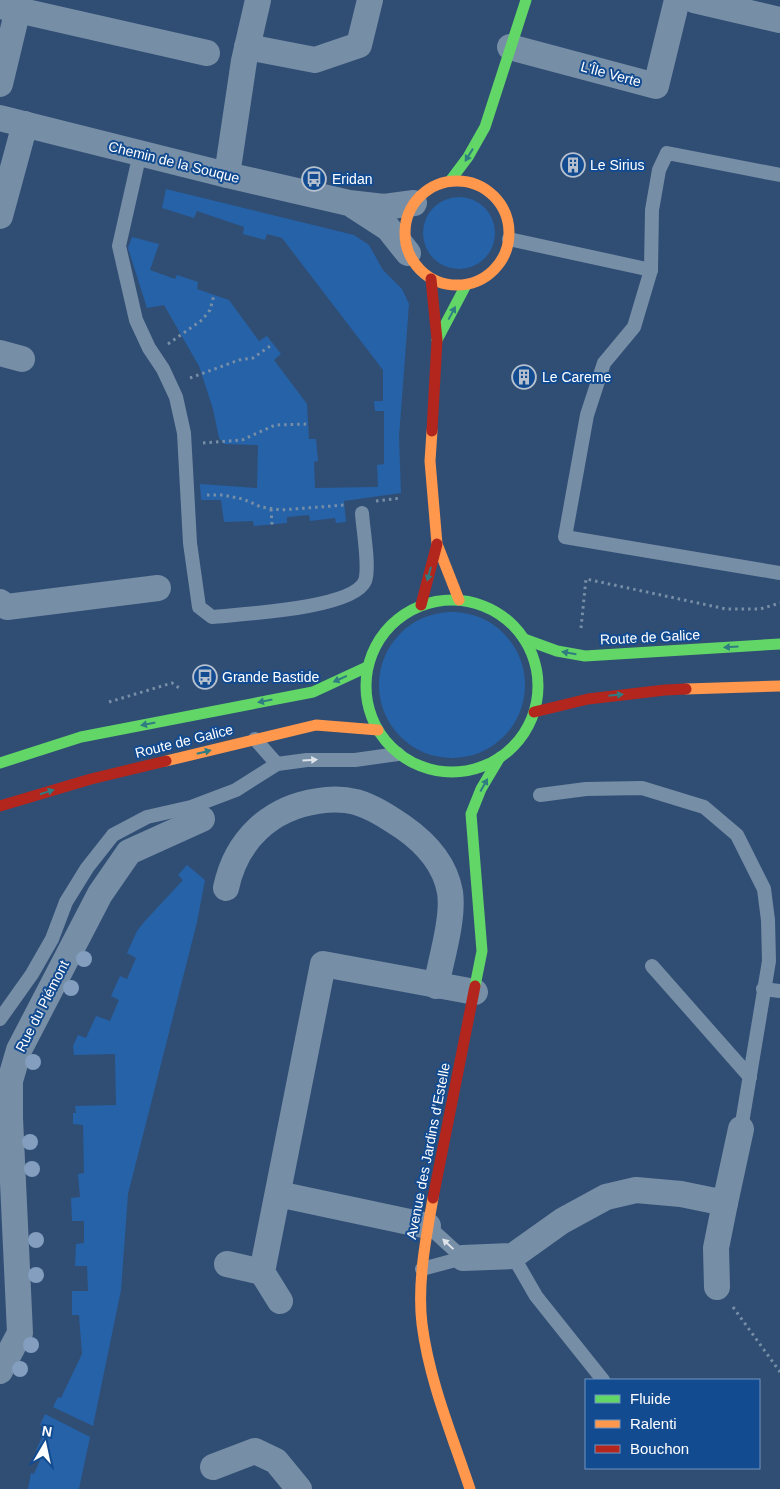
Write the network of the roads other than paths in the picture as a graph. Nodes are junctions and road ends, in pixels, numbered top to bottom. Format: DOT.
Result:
graph roads {
  1 [pos="258,0"];
  2 [pos="370,0"];
  3 [pos="526,0"];
  4 [pos="678,0"];
  5 [pos="694,0"];
  6 [pos="9,8"];
  7 [pos="780,20"];
  8 [pos="247,47"];
  9 [pos="510,47"];
  10 [pos="207,52"];
  11 [pos="0,84"];
  12 [pos="12,121"];
  13 [pos="485,127"];
  14 [pos="140,154"];
  15 [pos="484,156"];
  16 [pos="485,173"];
  17 [pos="226,175"];
  18 [pos="780,175"];
  19 [pos="450,181"];
  20 [pos="487,190"];
  21 [pos="349,203"];
  22 [pos="414,203"];
  23 [pos="0,216"];
  24 [pos="509,239"];
  25 [pos="408,253"];
  26 [pos="651,270"];
  27 [pos="430,279"];
  28 [pos="466,285"];
  29 [pos="437,340"];
  30 [pos="362,513"];
  31 [pos="437,544"];
  32 [pos="780,573"];
  33 [pos="158,588"];
  34 [pos="459,600"];
  35 [pos="0,602"];
  36 [pos="421,605"];
  37 [pos="524,639"];
  38 [pos="780,644"];
  39 [pos="367,667"];
  40 [pos="780,686"];
  41 [pos="534,712"];
  42 [pos="378,730"];
  43 [pos="255,739"];
  44 [pos="398,754"];
  45 [pos="500,757"];
  46 [pos="0,763"];
  47 [pos="277,764"];
  48 [pos="426,768"];
  49 [pos="442,780"];
  50 [pos="540,795"];
  51 [pos="462,799"];
  52 [pos="0,806"];
  53 [pos="471,814"];
  54 [pos="202,818"];
  55 [pos="226,888"];
  56 [pos="652,966"];
  57 [pos="436,986"];
  58 [pos="763,989"];
  59 [pos="780,991"];
  60 [pos="475,992"];
  61 [pos="0,1019"];
  62 [pos="750,1077"];
  63 [pos="5,1118"];
  64 [pos="741,1129"];
  65 [pos="278,1194"];
  66 [pos="724,1204"];
  67 [pos="428,1226"];
  68 [pos="513,1256"];
  69 [pos="463,1258"];
  70 [pos="226,1264"];
  71 [pos="422,1269"];
  72 [pos="262,1272"];
  73 [pos="717,1287"];
  74 [pos="280,1302"];
  75 [pos="10,1318"];
  76 [pos="0,1371"];
  77 [pos="602,1379"];
  78 [pos="213,1467"];
  79 [pos="299,1489"];
  80 [pos="470,1489"];
  1 -- 8 [label="street"];
  2 -- 8 [label="street"];
  3 -- 9 [label="main road"];
  4 -- 9 [label="street, L'Île Verte"];
  5 -- 7 [label="street"];
  6 -- 10 [label="street"];
  6 -- 11 [label="street"];
  8 -- 17 [label="street"];
  9 -- 13 [label="main road"];
  12 -- 14 [label="street, Chemin de la Souque"];
  12 -- 23 [label="street"];
  13 -- 15 [label="main road"];
  13 -- 19 [label="main road, one-way"];
  14 -- 17 [label="street, Chemin de la Souque"];
  14 -- 30 [label="lane"];
  16 -- 20 [label="main road"];
  17 -- 21 [label="street, Chemin de la Souque"];
  18 -- 26 [label="lane"];
  19 -- 20 [label="main road"];
  19 -- 22 [label="main road"];
  20 -- 24 [label="main road"];
  21 -- 22 [label="street, Chemin de la Souque"];
  21 -- 25 [label="street, Chemin de la Souque"];
  22 -- 25 [label="main road"];
  24 -- 26 [label="lane"];
  24 -- 28 [label="main road"];
  25 -- 27 [label="main road"];
  26 -- 32 [label="lane"];
  27 -- 28 [label="main road"];
  27 -- 29 [label="main road"];
  29 -- 28 [label="main road, one-way"];
  29 -- 31 [label="main road"];
  31 -- 34 [label="main road"];
  31 -- 36 [label="main road, one-way"];
  33 -- 35 [label="street"];
  34 -- 36 [label="main road"];
  34 -- 37 [label="main road"];
  36 -- 39 [label="main road"];
  38 -- 37 [label="main road, Route de Galice, one-way"];
  37 -- 41 [label="main road"];
  39 -- 42 [label="main road"];
  39 -- 46 [label="main road, Route de Galice, one-way"];
  41 -- 40 [label="main road, one-way"];
  41 -- 45 [label="main road"];
  42 -- 43 [label="main road, Route de Galice"];
  42 -- 44 [label="main road"];
  43 -- 47 [label="lane"];
  52 -- 43 [label="main road, Route de Galice, one-way"];
  47 -- 44 [label="lane, one-way"];
  44 -- 48 [label="main road"];
  45 -- 48 [label="main road"];
  53 -- 45 [label="main road, Avenue des Jardins d’Estelle, one-way"];
  47 -- 61 [label="lane"];
  48 -- 49 [label="main road"];
  50 -- 58 [label="lane"];
  51 -- 53 [label="main road, Avenue des Jardins d’Estelle"];
  53 -- 60 [label="main road, Avenue des Jardins d’Estelle"];
  54 -- 63 [label="street, Rue du Piémont"];
  55 -- 57 [label="street"];
  56 -- 62 [label="lane"];
  57 -- 60 [label="street"];
  57 -- 65 [label="street"];
  58 -- 59 [label="lane"];
  58 -- 62 [label="lane"];
  60 -- 67 [label="main road, Avenue des Jardins d’Estelle"];
  62 -- 64 [label="lane"];
  63 -- 75 [label="street, Rue du Piémont"];
  64 -- 66 [label="street"];
  65 -- 67 [label="street"];
  65 -- 72 [label="street"];
  66 -- 68 [label="street"];
  66 -- 73 [label="street"];
  69 -- 67 [label="lane, one-way"];
  67 -- 71 [label="main road, Avenue des Jardins d’Estelle"];
  68 -- 69 [label="street"];
  68 -- 77 [label="lane"];
  69 -- 71 [label="lane"];
  70 -- 72 [label="street"];
  71 -- 80 [label="main road, Avenue des Jardins d’Estelle"];
  72 -- 74 [label="street"];
  75 -- 76 [label="street, Rue du Piémont"];
  78 -- 79 [label="street"];
}
